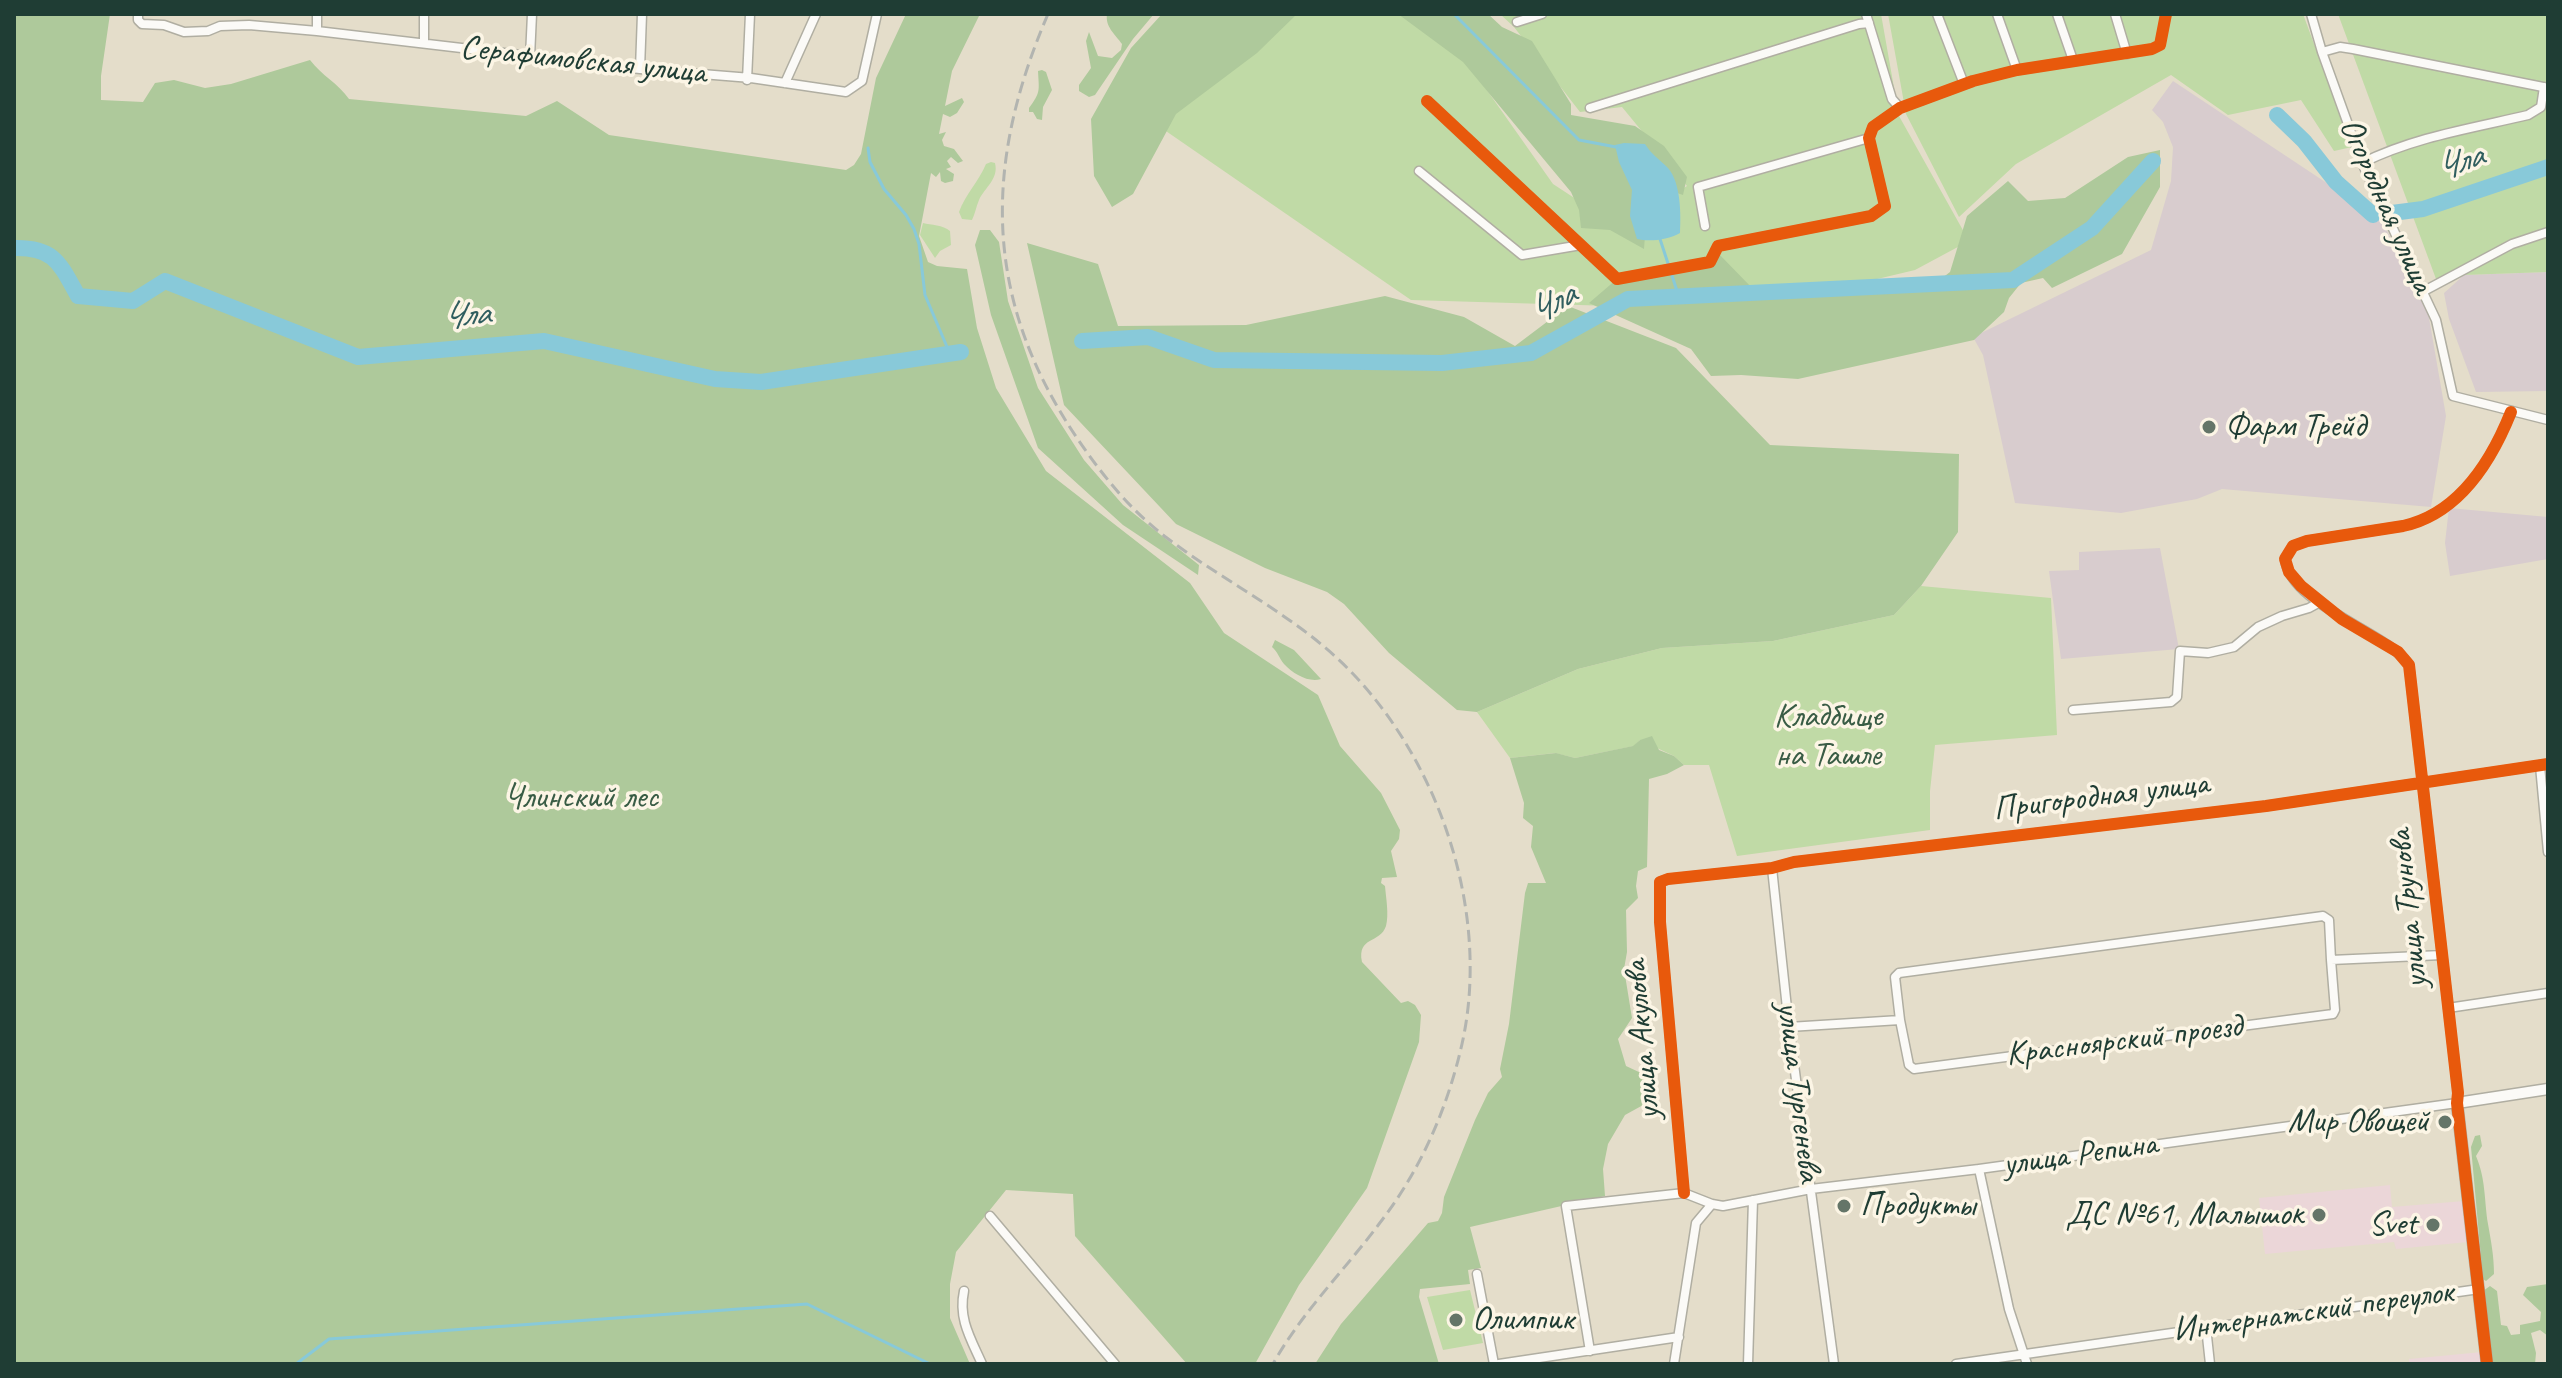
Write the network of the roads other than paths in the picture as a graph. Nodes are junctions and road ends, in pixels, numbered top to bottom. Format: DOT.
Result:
graph roads {
  1 [pos="249,14"];
  2 [pos="317,14"];
  3 [pos="424,14"];
  4 [pos="532,14"];
  5 [pos="642,14"];
  6 [pos="750,14"];
  7 [pos="816,14"];
  8 [pos="877,14"];
  9 [pos="1542,14"];
  10 [pos="1937,14"];
  11 [pos="1997,14"];
  12 [pos="2057,14"];
  13 [pos="2115,14"];
  14 [pos="2166,14"];
  15 [pos="2310,15"];
  16 [pos="138,17"];
  17 [pos="1868,19"];
  18 [pos="1517,22"];
  19 [pos="249,25"];
  20 [pos="317,31"];
  21 [pos="424,43"];
  22 [pos="2322,52"];
  23 [pos="2127,54"];
  24 [pos="530,57"];
  25 [pos="2073,60"];
  26 [pos="640,69"];
  27 [pos="2017,70"];
  28 [pos="747,80"];
  29 [pos="785,83"];
  30 [pos="1964,84"];
  31 [pos="2546,88"];
  32 [pos="1427,101"];
  33 [pos="1590,108"];
  34 [pos="1900,108"];
  35 [pos="1869,138"];
  36 [pos="2362,163"];
  37 [pos="1419,171"];
  38 [pos="1705,226"];
  39 [pos="2548,232"];
  40 [pos="1581,245"];
  41 [pos="2424,291"];
  42 [pos="2511,412"];
  43 [pos="2548,420"];
  44 [pos="2320,602"];
  45 [pos="2073,710"];
  46 [pos="2544,765"];
  47 [pos="2424,781"];
  48 [pos="2548,852"];
  49 [pos="1772,868"];
  50 [pos="1660,882"];
  51 [pos="2442,955"];
  52 [pos="2331,960"];
  53 [pos="2548,993"];
  54 [pos="2448,1008"];
  55 [pos="1900,1020"];
  56 [pos="1789,1027"];
  57 [pos="2548,1089"];
  58 [pos="2457,1103"];
  59 [pos="1979,1169"];
  60 [pos="1811,1189"];
  61 [pos="1684,1193"];
  62 [pos="1753,1200"];
  63 [pos="1712,1204"];
  64 [pos="990,1216"];
  65 [pos="1477,1274"];
  66 [pos="2479,1289"];
  67 [pos="964,1291"];
  68 [pos="2206,1327"];
  69 [pos="1679,1337"];
  70 [pos="1590,1351"];
  71 [pos="2026,1360"];
  72 [pos="982,1364"];
  73 [pos="1115,1364"];
  74 [pos="1496,1364"];
  75 [pos="1674,1364"];
  76 [pos="1748,1364"];
  77 [pos="1834,1364"];
  78 [pos="1956,1364"];
  79 [pos="2210,1364"];
  80 [pos="2487,1364"];
  1 -- 19 [label="street"];
  2 -- 20 [label="street"];
  3 -- 21 [label="street"];
  4 -- 24 [label="street"];
  5 -- 26 [label="street"];
  6 -- 28 [label="street"];
  7 -- 29 [label="street"];
  8 -- 29 [label="street, Серафимовская улица"];
  9 -- 18 [label="street"];
  10 -- 30 [label="street"];
  11 -- 27 [label="street"];
  12 -- 25 [label="street"];
  13 -- 23 [label="street"];
  14 -- 23 [label="street"];
  15 -- 22 [label="street, Огородная улица"];
  16 -- 19 [label="street, Серафимовская улица"];
  17 -- 33 [label="street"];
  17 -- 34 [label="street"];
  19 -- 20 [label="street, Серафимовская улица"];
  20 -- 21 [label="street, Серафимовская улица"];
  21 -- 24 [label="street, Серафимовская улица"];
  22 -- 31 [label="street"];
  22 -- 36 [label="street, Огородная улица"];
  23 -- 25 [label="street"];
  24 -- 26 [label="street, Серафимовская улица"];
  25 -- 27 [label="street"];
  26 -- 28 [label="street, Серафимовская улица"];
  27 -- 30 [label="street"];
  28 -- 29 [label="street, Серафимовская улица"];
  30 -- 34 [label="street"];
  31 -- 36 [label="street"];
  32 -- 40 [label="street"];
  34 -- 35 [label="street"];
  35 -- 38 [label="street"];
  35 -- 40 [label="street"];
  36 -- 41 [label="street, Огородная улица"];
  37 -- 40 [label="street"];
  39 -- 41 [label="street"];
  41 -- 42 [label="street, Огородная улица"];
  42 -- 43 [label="street"];
  42 -- 44 [label="street, улица Трунова"];
  44 -- 45 [label="street"];
  44 -- 47 [label="street, улица Трунова"];
  46 -- 47 [label="street, Пригородная улица"];
  46 -- 48 [label="street"];
  47 -- 49 [label="street, Пригородная улица"];
  47 -- 51 [label="street, улица Трунова"];
  49 -- 50 [label="street, Пригородная улица"];
  49 -- 56 [label="street, улица Тургенева"];
  50 -- 61 [label="street, улица Акулова"];
  51 -- 52 [label="street"];
  51 -- 54 [label="street, улица Трунова"];
  52 -- 55 [label="street, Красноярский проезд"];
  52 -- 55 [label="street, Красноярский проезд"];
  53 -- 54 [label="street"];
  54 -- 58 [label="street, улица Трунова"];
  55 -- 56 [label="street"];
  56 -- 60 [label="street, улица Тургенева"];
  57 -- 58 [label="street, улица Репина"];
  58 -- 59 [label="street, улица Репина"];
  58 -- 66 [label="street, улица Трунова"];
  59 -- 60 [label="street, улица Репина"];
  59 -- 71 [label="street"];
  60 -- 62 [label="street, улица Репина"];
  60 -- 77 [label="street, улица Тургенева"];
  61 -- 63 [label="street, улица Репина"];
  61 -- 70 [label="street, улица Репина"];
  62 -- 63 [label="street, улица Репина"];
  62 -- 76 [label="street"];
  63 -- 69 [label="street"];
  64 -- 73 [label="street"];
  65 -- 74 [label="street"];
  66 -- 68 [label="street, Интернатский переулок"];
  66 -- 80 [label="street, улица Трунова"];
  67 -- 72 [label="street"];
  68 -- 71 [label="street, Интернатский переулок"];
  68 -- 79 [label="street"];
  69 -- 70 [label="street"];
  69 -- 75 [label="street"];
  70 -- 74 [label="street"];
  71 -- 78 [label="street, Интернатский переулок"];
}
